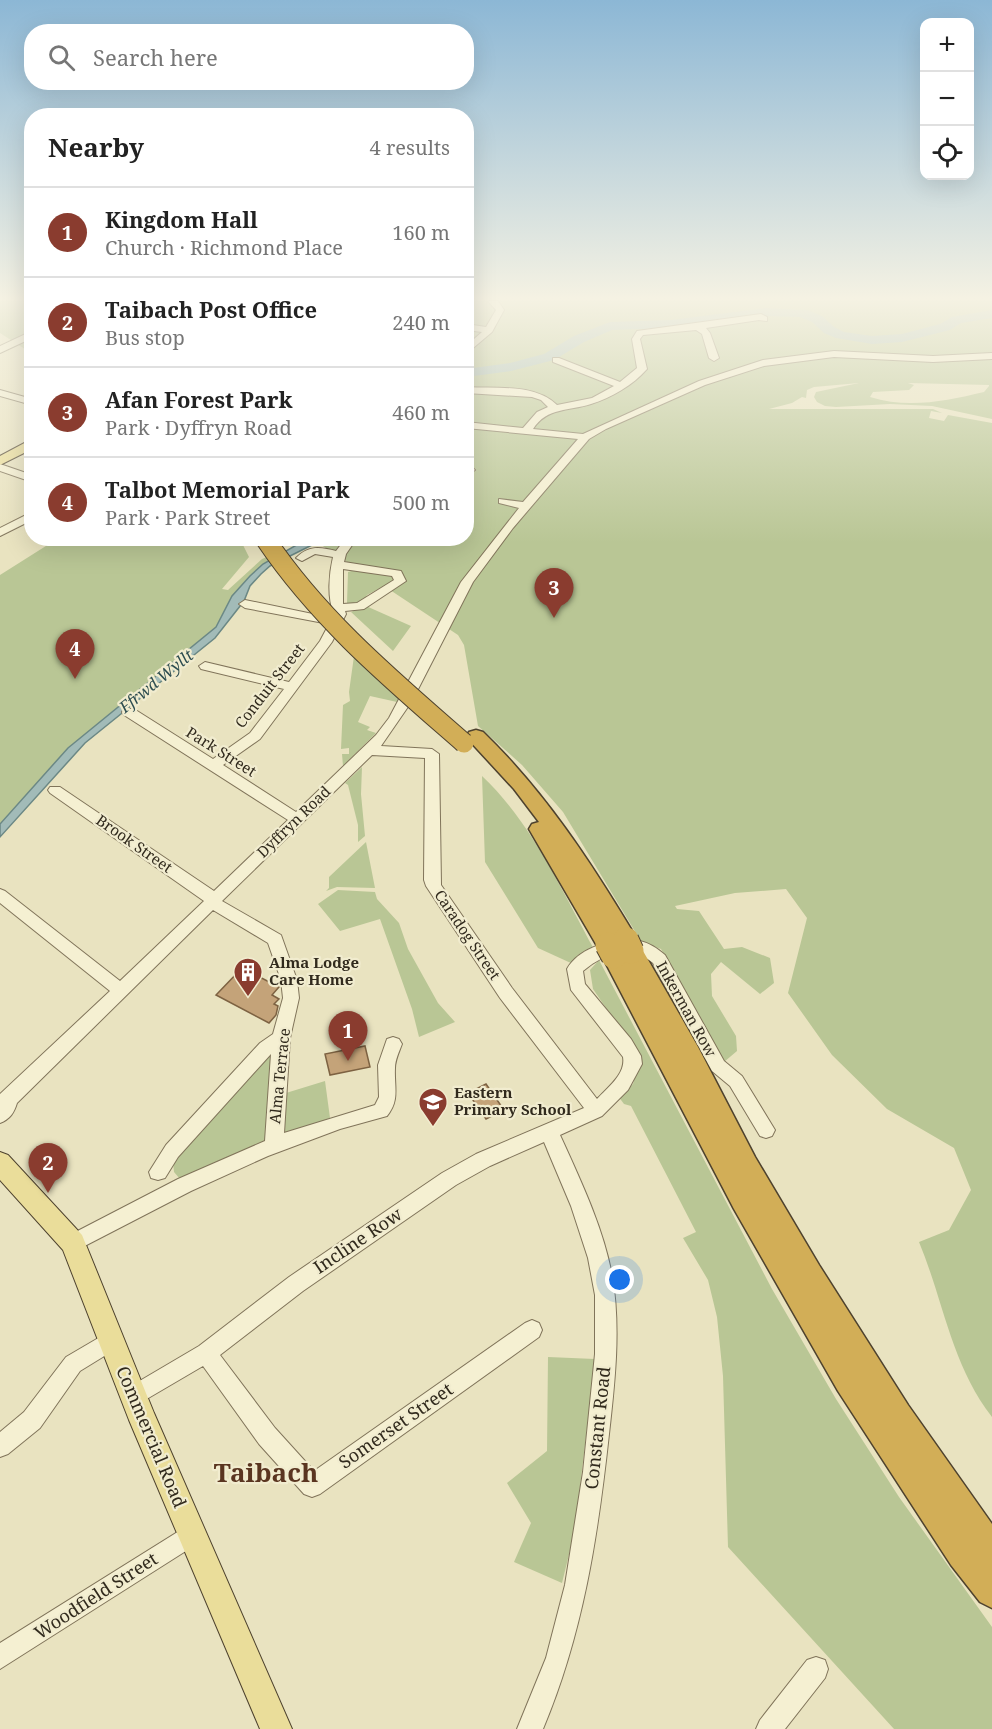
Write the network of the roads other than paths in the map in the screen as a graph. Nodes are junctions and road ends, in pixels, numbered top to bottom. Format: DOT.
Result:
graph roads {
  1 [pos="611,382"];
  2 [pos="625,382"];
  3 [pos="709,382"];
  4 [pos="620,385"];
  5 [pos="474,390"];
  6 [pos="0,393"];
  7 [pos="24,400"];
  8 [pos="554,408"];
  9 [pos="474,426"];
  10 [pos="527,430"];
  11 [pos="585,437"];
  12 [pos="24,447"];
  13 [pos="2,459"];
  14 [pos="24,471"];
  15 [pos="17,473"];
  16 [pos="24,476"];
  17 [pos="503,501"];
  18 [pos="527,506"];
  19 [pos="24,520"];
  20 [pos="0,533"];
  21 [pos="266,546"];
  22 [pos="347,546"];
  23 [pos="302,558"];
  24 [pos="338,560"];
  25 [pos="245,604"];
  26 [pos="338,615"];
  27 [pos="206,666"];
  28 [pos="291,687"];
  29 [pos="129,712"];
  30 [pos="370,750"];
  31 [pos="212,766"];
  32 [pos="55,790"];
  33 [pos="297,819"];
  34 [pos="0,895"];
  35 [pos="212,900"];
  36 [pos="620,948"];
  37 [pos="120,990"];
  38 [pos="281,1038"];
  39 [pos="393,1044"];
  40 [pos="4,1100"];
  41 [pos="596,1111"];
  42 [pos="0,1115"];
  43 [pos="766,1130"];
  44 [pos="544,1132"];
  45 [pos="271,1147"];
  46 [pos="0,1163"];
  47 [pos="158,1172"];
  48 [pos="73,1243"];
  49 [pos="532,1330"];
  50 [pos="112,1340"];
  51 [pos="206,1353"];
  52 [pos="133,1396"];
  53 [pos="0,1446"];
  54 [pos="192,1534"];
  55 [pos="992,1553"];
  56 [pos="992,1590"];
  57 [pos="0,1657"];
  58 [pos="816,1669"];
  59 [pos="276,1729"];
  60 [pos="530,1729"];
  61 [pos="769,1729"];
  1 -- 4 [label="street"];
  2 -- 4 [label="street"];
  3 -- 11 [label="street, Dyffryn Road"];
  4 -- 8 [label="street"];
  5 -- 8 [label="street"];
  6 -- 7 [label="street"];
  8 -- 10 [label="street"];
  9 -- 10 [label="street"];
  10 -- 11 [label="street"];
  11 -- 18 [label="street, Dyffryn Road"];
  12 -- 13 [label="main road"];
  13 -- 15 [label="street"];
  14 -- 15 [label="street"];
  15 -- 16 [label="street"];
  17 -- 18 [label="street"];
  18 -- 30 [label="street, Dyffryn Road"];
  19 -- 20 [label="street"];
  21 -- 36 [label="highway, bridge"];
  22 -- 24 [label="street"];
  23 -- 24 [label="street"];
  24 -- 26 [label="street"];
  24 -- 26 [label="street"];
  25 -- 26 [label="street"];
  26 -- 28 [label="street, Conduit Street"];
  27 -- 28 [label="street"];
  28 -- 31 [label="street, Conduit Street"];
  29 -- 31 [label="street, Park Street"];
  30 -- 33 [label="street, Dyffryn Road"];
  30 -- 41 [label="street, Caradog Street"];
  31 -- 33 [label="street, Park Street"];
  32 -- 35 [label="street, Brook Street"];
  33 -- 35 [label="street, Dyffryn Road"];
  34 -- 37 [label="street"];
  35 -- 37 [label="street, Dyffryn Road"];
  35 -- 38 [label="street, Alma Terrace"];
  36 -- 55 [label="highway"];
  36 -- 56 [label="highway"];
  37 -- 40 [label="street, Dyffryn Road"];
  38 -- 45 [label="street, Alma Terrace"];
  38 -- 47 [label="street"];
  39 -- 45 [label="street"];
  40 -- 42 [label="street, Dyffryn Road"];
  41 -- 43 [label="street, Inkerman Row"];
  41 -- 44 [label="street, Incline Row"];
  44 -- 51 [label="street, Incline Row"];
  44 -- 60 [label="street, Constant Road"];
  45 -- 48 [label="street"];
  46 -- 48 [label="main road, Commercial Road"];
  48 -- 50 [label="main road, Commercial Road"];
  49 -- 51 [label="street, Somerset Street"];
  50 -- 52 [label="main road, Commercial Road"];
  50 -- 53 [label="street"];
  51 -- 52 [label="street, Incline Row"];
  52 -- 54 [label="main road, Commercial Road"];
  54 -- 57 [label="street, Woodfield Street"];
  54 -- 59 [label="main road, Commercial Road"];
  58 -- 61 [label="street"];
}
